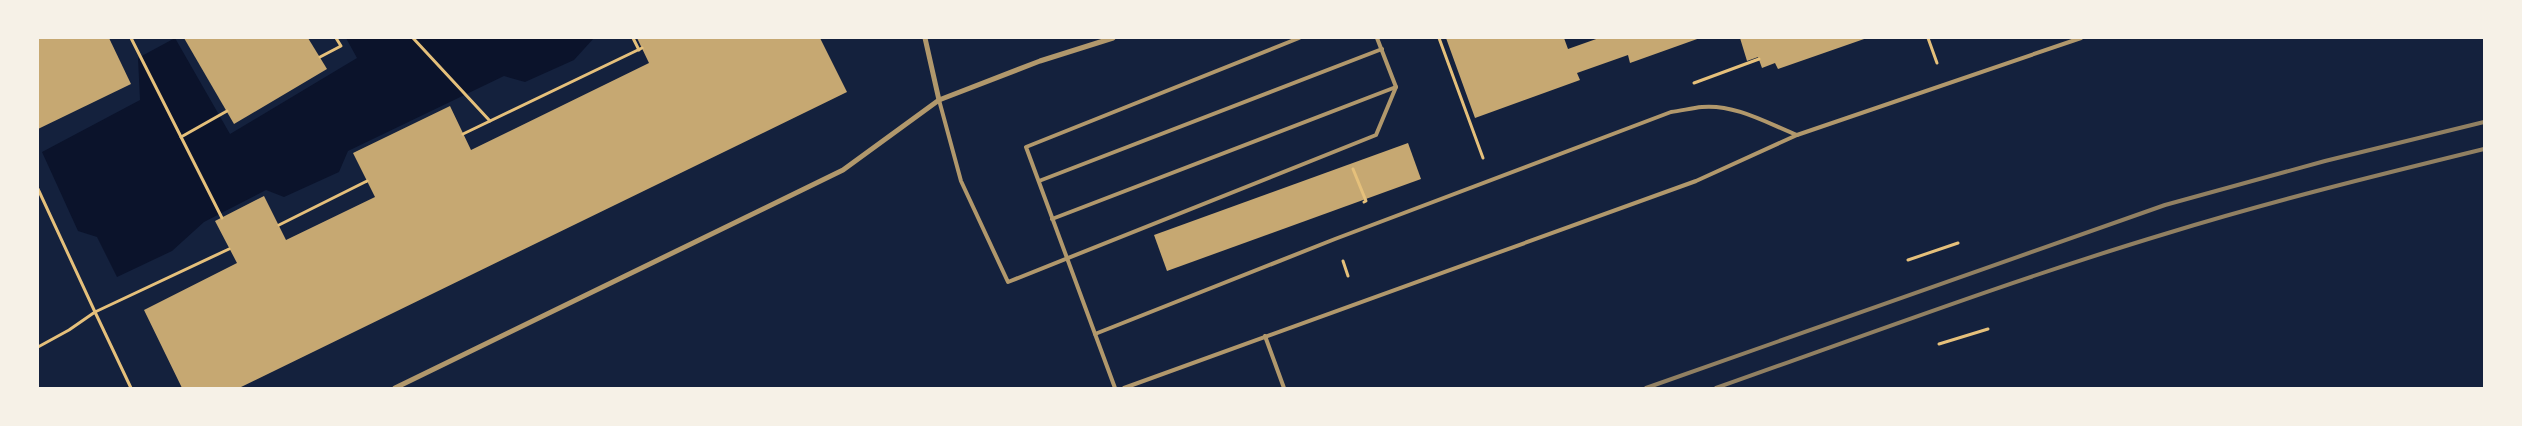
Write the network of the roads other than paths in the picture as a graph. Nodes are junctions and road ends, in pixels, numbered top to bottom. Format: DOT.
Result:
graph roads {
  1 [pos="925,38"];
  2 [pos="1113,38"];
  3 [pos="1299,38"];
  4 [pos="1377,38"];
  5 [pos="2081,38"];
  6 [pos="1382,49"];
  7 [pos="1396,87"];
  8 [pos="939,100"];
  9 [pos="1797,135"];
  10 [pos="1039,181"];
  11 [pos="1052,219"];
  12 [pos="1067,258"];
  13 [pos="1095,334"];
  14 [pos="1265,336"];
  15 [pos="394,388"];
  16 [pos="1115,388"];
  17 [pos="1124,388"];
  18 [pos="1284,388"];
  1 -- 8 [label="street"];
  2 -- 8 [label="street"];
  3 -- 10 [label="lane"];
  4 -- 6 [label="lane"];
  5 -- 9 [label="lane"];
  6 -- 7 [label="lane"];
  6 -- 10 [label="lane"];
  7 -- 11 [label="lane"];
  7 -- 12 [label="lane"];
  8 -- 12 [label="lane"];
  8 -- 15 [label="street"];
  9 -- 13 [label="lane"];
  9 -- 14 [label="lane"];
  10 -- 11 [label="lane"];
  11 -- 12 [label="lane"];
  12 -- 13 [label="lane"];
  13 -- 16 [label="lane"];
  14 -- 17 [label="lane"];
  14 -- 18 [label="lane"];
}
